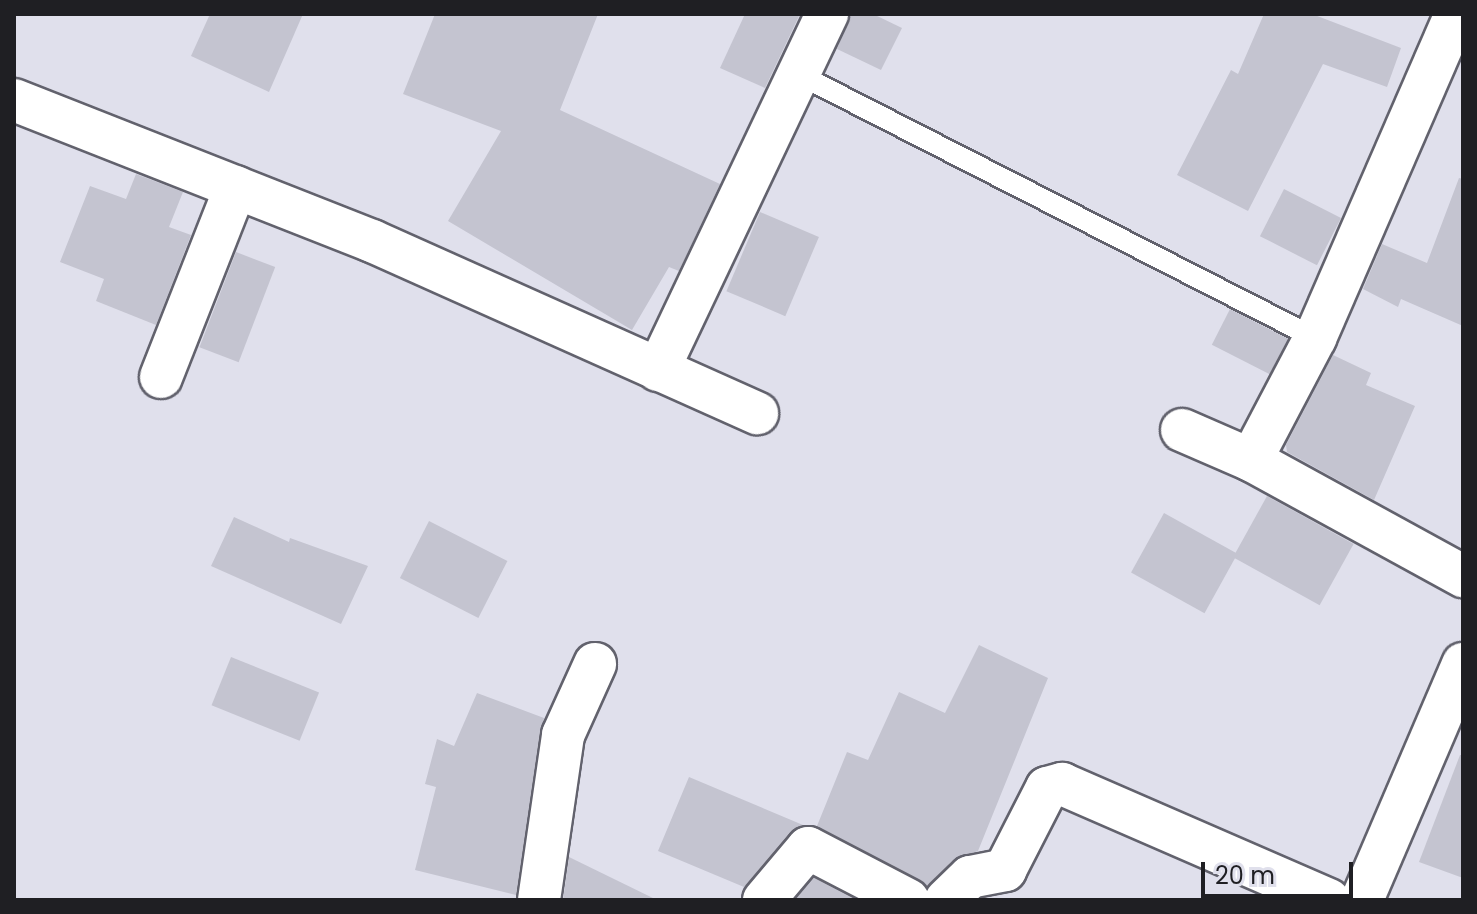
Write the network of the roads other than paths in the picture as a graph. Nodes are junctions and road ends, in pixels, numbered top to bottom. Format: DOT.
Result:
graph roads {
  1 [pos="827,14"];
  2 [pos="1456,14"];
  3 [pos="802,76"];
  4 [pos="14,100"];
  5 [pos="236,187"];
  6 [pos="1315,338"];
  7 [pos="658,370"];
  8 [pos="161,377"];
  9 [pos="757,413"];
  10 [pos="1182,430"];
  11 [pos="1251,460"];
  12 [pos="1463,576"];
  13 [pos="595,664"];
  14 [pos="1463,664"];
  15 [pos="539,900"];
  16 [pos="764,900"];
  17 [pos="908,900"];
  18 [pos="946,900"];
  19 [pos="1329,900"];
  20 [pos="1362,900"];
  1 -- 3 [label="street"];
  2 -- 6 [label="street"];
  3 -- 6 [label="lane"];
  3 -- 7 [label="street"];
  4 -- 5 [label="street"];
  5 -- 7 [label="street"];
  5 -- 8 [label="street"];
  6 -- 11 [label="street"];
  7 -- 9 [label="street"];
  10 -- 11 [label="street"];
  11 -- 12 [label="street"];
  13 -- 15 [label="street"];
  14 -- 20 [label="street"];
  16 -- 17 [label="street"];
  18 -- 19 [label="street"];
}
